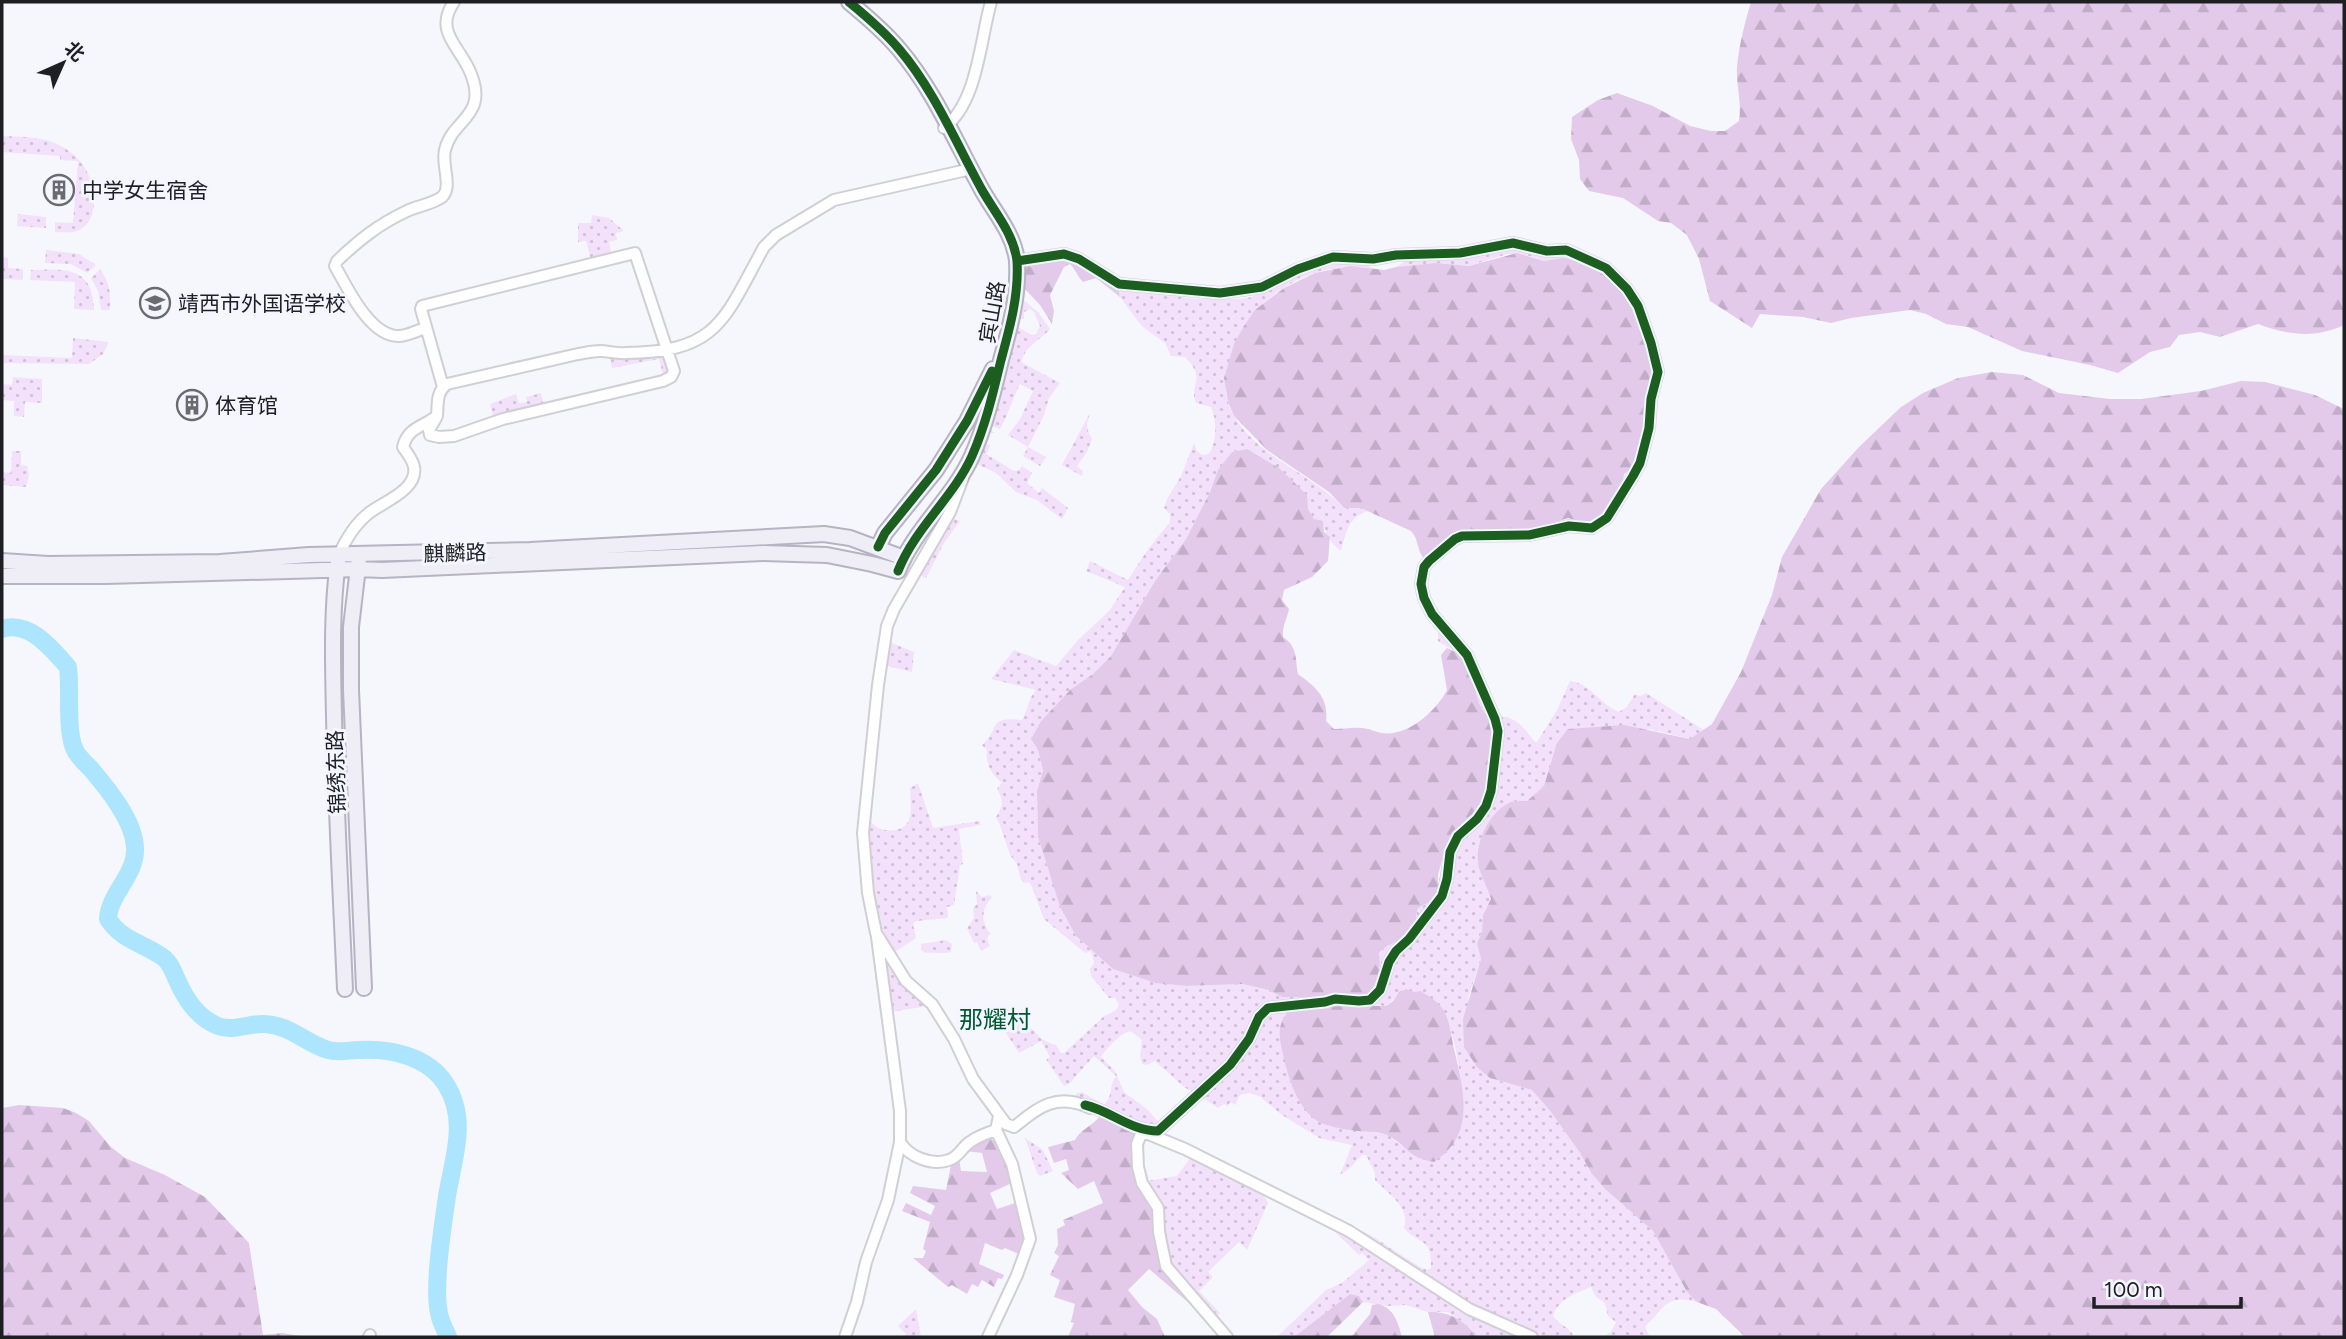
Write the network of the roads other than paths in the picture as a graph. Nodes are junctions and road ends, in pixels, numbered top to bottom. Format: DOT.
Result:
graph roads {
  1 [pos="454,2"];
  2 [pos="842,2"];
  3 [pos="849,2"];
  4 [pos="991,2"];
  5 [pos="946,127"];
  6 [pos="968,170"];
  7 [pos="1017,261"];
  8 [pos="426,328"];
  9 [pos="666,349"];
  10 [pos="443,387"];
  11 [pos="437,416"];
  12 [pos="964,471"];
  13 [pos="878,547"];
  14 [pos="339,554"];
  15 [pos="2,561"];
  16 [pos="358,562"];
  17 [pos="901,564"];
  18 [pos="337,570"];
  19 [pos="2,576"];
  20 [pos="876,933"];
  21 [pos="364,988"];
  22 [pos="345,989"];
  23 [pos="1085,1105"];
  24 [pos="999,1116"];
  25 [pos="996,1130"];
  26 [pos="1142,1132"];
  27 [pos="900,1142"];
  28 [pos="845,1337"];
  29 [pos="988,1337"];
  30 [pos="1227,1337"];
  31 [pos="1532,1337"];
  1 -- 8 [label="street"];
  2 -- 5 [label="main road, 宾山路"];
  3 -- 5 [label="main road, 宾山路"];
  4 -- 5 [label="street"];
  5 -- 6 [label="main road, 宾山路"];
  6 -- 7 [label="main road, 宾山路"];
  6 -- 9 [label="street"];
  6 -- 13 [label="main road, 宾山路"];
  7 -- 12 [label="main road, 宾山路"];
  7 -- 23 [label="street"];
  8 -- 9 [label="street"];
  8 -- 10 [label="street"];
  9 -- 10 [label="street"];
  9 -- 11 [label="street"];
  10 -- 11 [label="street"];
  11 -- 14 [label="street"];
  12 -- 17 [label="main road, 宾山路"];
  12 -- 20 [label="street"];
  13 -- 16 [label="main road, 麒麟路"];
  13 -- 17 [label="main road, 麒麟路"];
  14 -- 15 [label="main road, 麒麟路"];
  14 -- 16 [label="main road, 麒麟路"];
  14 -- 18 [label="main road, 锦绣东路"];
  16 -- 17 [label="main road, 麒麟路"];
  16 -- 18 [label="main road, 麒麟路"];
  16 -- 21 [label="main road, 锦绣东路"];
  18 -- 19 [label="main road, 麒麟路"];
  18 -- 22 [label="main road, 锦绣东路"];
  20 -- 24 [label="street"];
  20 -- 27 [label="street"];
  23 -- 24 [label="street"];
  23 -- 26 [label="street"];
  24 -- 25 [label="street"];
  25 -- 27 [label="street"];
  25 -- 29 [label="street"];
  26 -- 30 [label="street"];
  26 -- 31 [label="street"];
  27 -- 28 [label="street"];
}
